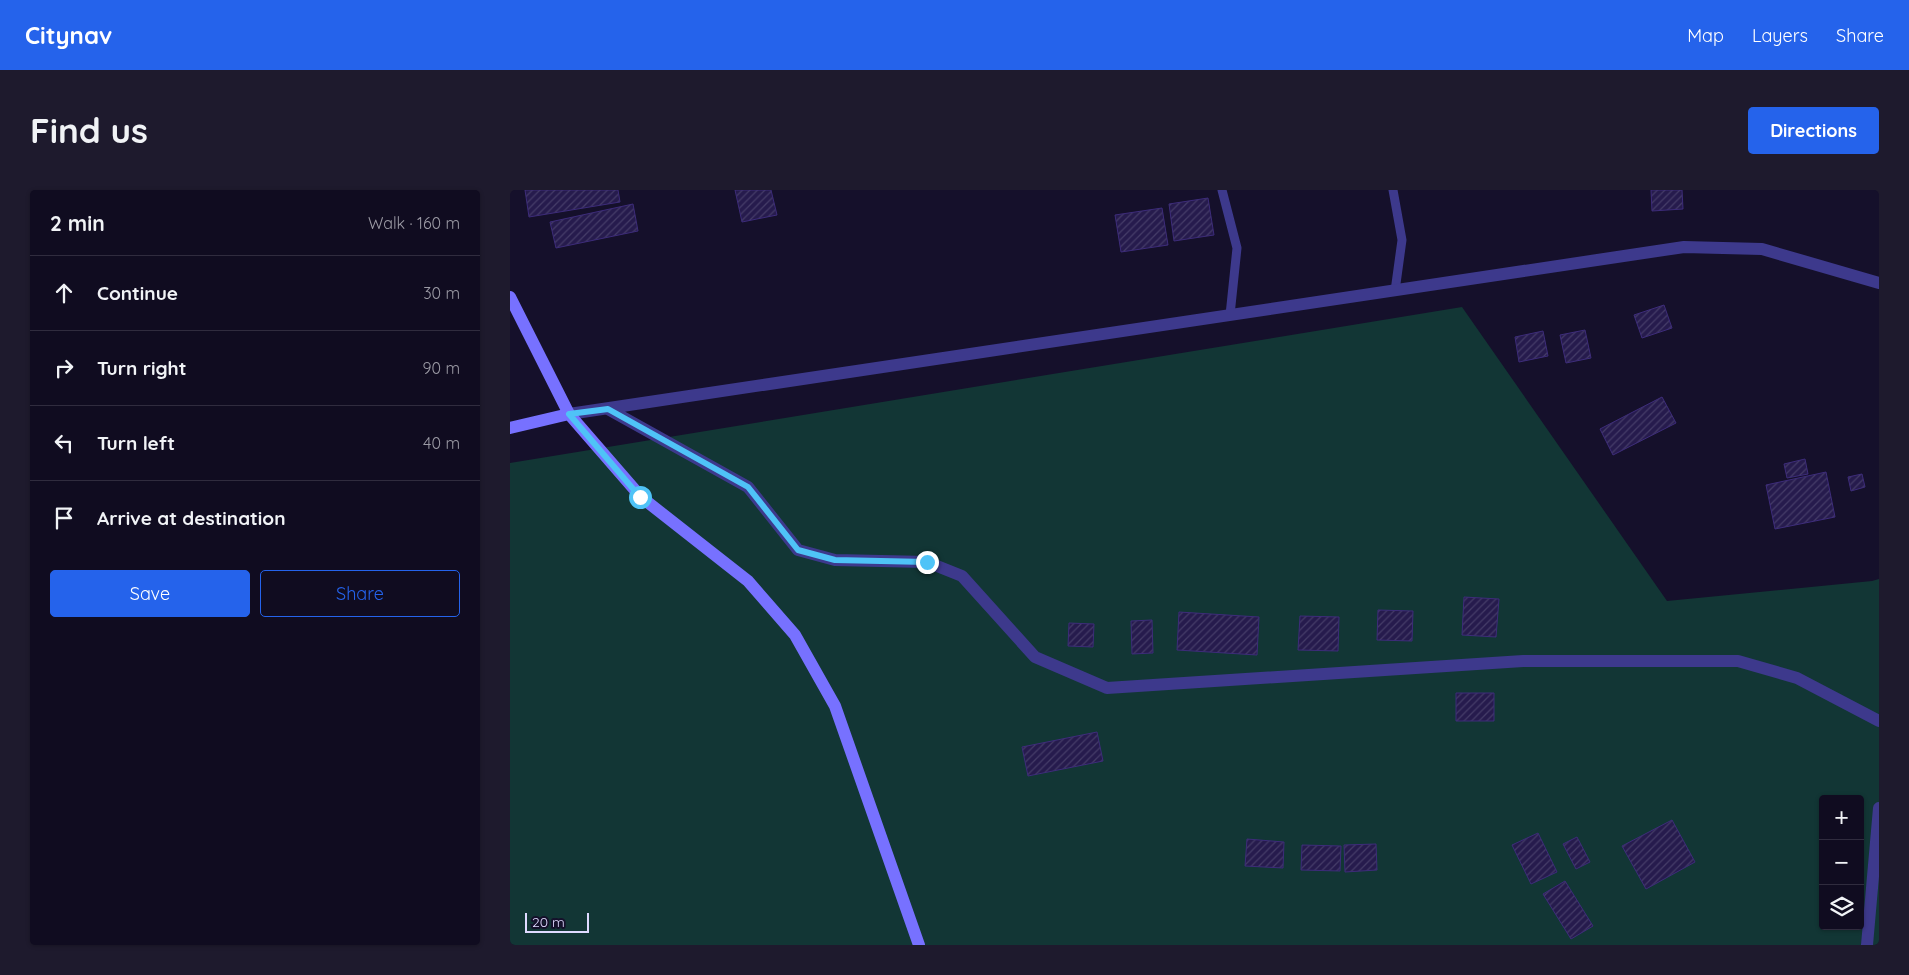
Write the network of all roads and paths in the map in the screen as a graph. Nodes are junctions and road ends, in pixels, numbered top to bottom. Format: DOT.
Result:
graph roads {
  1 [pos="1222,190"];
  2 [pos="1393,190"];
  3 [pos="1879,283"];
  4 [pos="1396,291"];
  5 [pos="510,297"];
  6 [pos="1230,315"];
  7 [pos="608,409"];
  8 [pos="569,414"];
  9 [pos="510,428"];
  10 [pos="1879,721"];
  11 [pos="1879,808"];
  12 [pos="919,945"];
  13 [pos="1867,945"];
  1 -- 6 [label="lane"];
  2 -- 4 [label="lane"];
  3 -- 4 [label="street"];
  4 -- 6 [label="street"];
  5 -- 8 [label="main road"];
  6 -- 7 [label="street"];
  7 -- 8 [label="street"];
  7 -- 10 [label="street"];
  8 -- 9 [label="main road"];
  8 -- 12 [label="main road"];
  11 -- 13 [label="street"];
}
